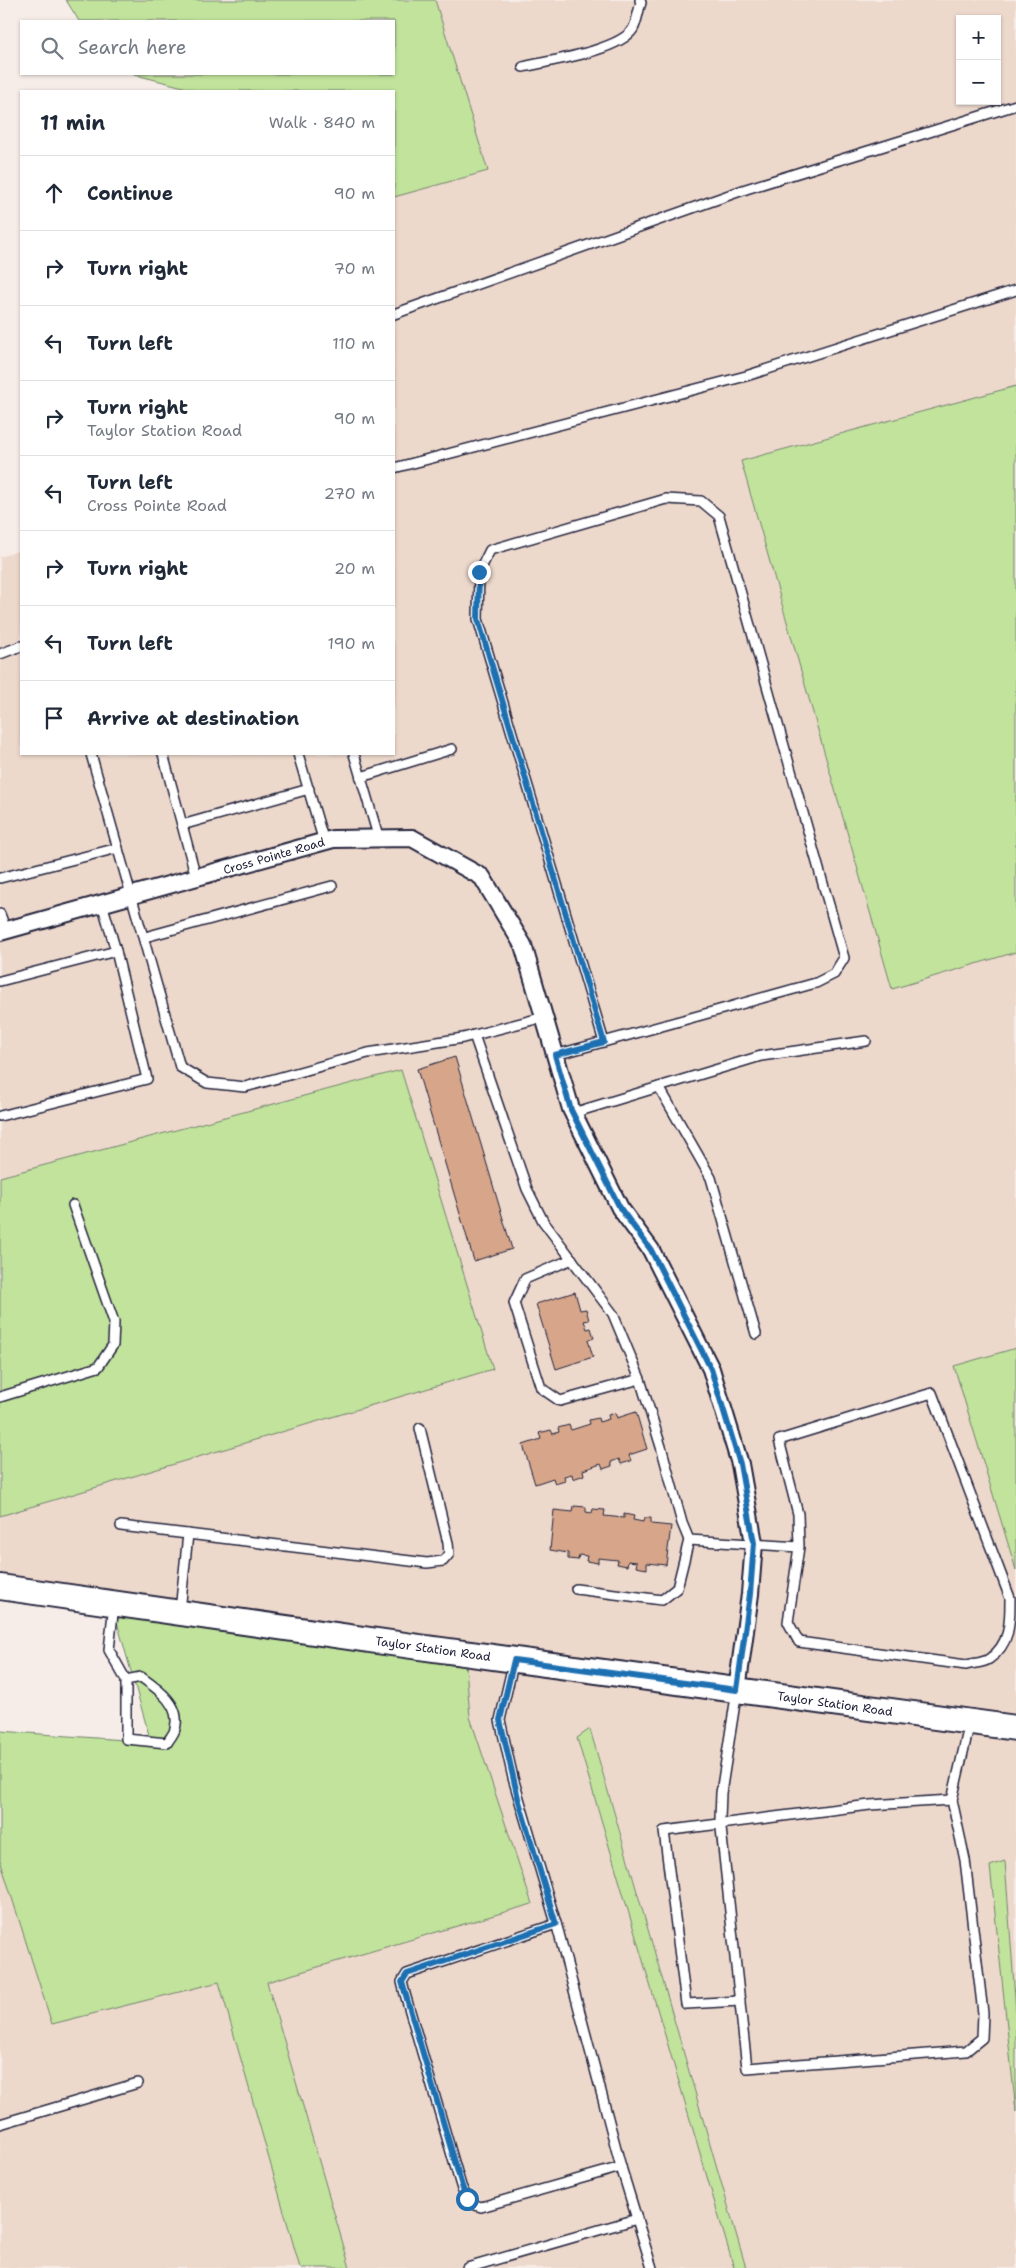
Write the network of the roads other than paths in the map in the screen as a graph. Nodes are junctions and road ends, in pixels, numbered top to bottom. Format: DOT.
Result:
graph roads {
  1 [pos="640,0"];
  2 [pos="523,67"];
  3 [pos="1016,105"];
  4 [pos="1016,290"];
  5 [pos="395,314"];
  6 [pos="395,468"];
  7 [pos="20,646"];
  8 [pos="0,654"];
  9 [pos="452,749"];
  10 [pos="91,755"];
  11 [pos="163,755"];
  12 [pos="298,755"];
  13 [pos="354,755"];
  14 [pos="361,777"];
  15 [pos="309,789"];
  16 [pos="182,825"];
  17 [pos="379,839"];
  18 [pos="324,842"];
  19 [pos="118,848"];
  20 [pos="196,877"];
  21 [pos="0,878"];
  22 [pos="332,886"];
  23 [pos="133,895"];
  24 [pos="102,903"];
  25 [pos="0,914"];
  26 [pos="3,931"];
  27 [pos="145,937"];
  28 [pos="116,951"];
  29 [pos="0,981"];
  30 [pos="544,1017"];
  31 [pos="474,1035"];
  32 [pos="866,1041"];
  33 [pos="604,1042"];
  34 [pos="555,1055"];
  35 [pos="659,1087"];
  36 [pos="573,1113"];
  37 [pos="0,1116"];
  38 [pos="73,1205"];
  39 [pos="572,1259"];
  40 [pos="756,1334"];
  41 [pos="640,1379"];
  42 [pos="0,1397"];
  43 [pos="420,1428"];
  44 [pos="121,1526"];
  45 [pos="188,1534"];
  46 [pos="689,1540"];
  47 [pos="754,1543"];
  48 [pos="799,1547"];
  49 [pos="0,1587"];
  50 [pos="576,1589"];
  51 [pos="114,1604"];
  52 [pos="180,1613"];
  53 [pos="514,1660"];
  54 [pos="126,1680"];
  55 [pos="737,1690"];
  56 [pos="970,1722"];
  57 [pos="1016,1728"];
  58 [pos="952,1800"];
  59 [pos="720,1822"];
  60 [pos="556,1924"];
  61 [pos="740,2001"];
  62 [pos="138,2083"];
  63 [pos="0,2124"];
  64 [pos="621,2167"];
  65 [pos="637,2219"];
  66 [pos="467,2268"];
  67 [pos="652,2268"];
  1 -- 2 [label="lane"];
  3 -- 5 [label="lane"];
  4 -- 6 [label="lane"];
  7 -- 8 [label="lane"];
  9 -- 14 [label="lane"];
  10 -- 19 [label="lane"];
  11 -- 16 [label="lane"];
  12 -- 15 [label="lane"];
  13 -- 14 [label="lane"];
  14 -- 17 [label="lane"];
  15 -- 16 [label="lane"];
  15 -- 18 [label="lane"];
  16 -- 20 [label="lane"];
  17 -- 18 [label="street, Cross Pointe Road"];
  17 -- 30 [label="street, Cross Pointe Road"];
  18 -- 20 [label="street, Cross Pointe Road"];
  19 -- 21 [label="lane"];
  19 -- 23 [label="lane"];
  20 -- 23 [label="street, Cross Pointe Road"];
  22 -- 27 [label="lane"];
  23 -- 24 [label="street, Cross Pointe Road"];
  23 -- 27 [label="lane"];
  24 -- 26 [label="street, Cross Pointe Road"];
  24 -- 28 [label="lane"];
  25 -- 26 [label="lane"];
  27 -- 31 [label="lane"];
  28 -- 29 [label="lane"];
  28 -- 37 [label="lane"];
  30 -- 31 [label="lane"];
  30 -- 34 [label="street, Cross Pointe Road"];
  31 -- 39 [label="lane"];
  32 -- 35 [label="lane"];
  33 -- 33 [label="lane"];
  33 -- 34 [label="lane"];
  34 -- 36 [label="street, Cross Pointe Road"];
  35 -- 36 [label="lane"];
  35 -- 40 [label="lane"];
  36 -- 47 [label="street, Cross Pointe Road"];
  38 -- 42 [label="lane"];
  39 -- 41 [label="lane"];
  39 -- 41 [label="lane"];
  41 -- 46 [label="lane"];
  43 -- 45 [label="lane"];
  44 -- 45 [label="lane"];
  45 -- 52 [label="lane"];
  46 -- 47 [label="lane"];
  46 -- 50 [label="lane"];
  47 -- 48 [label="lane"];
  47 -- 55 [label="street, Cross Pointe Road"];
  48 -- 48 [label="lane"];
  49 -- 51 [label="main road, Taylor Station Road"];
  51 -- 52 [label="main road, Taylor Station Road"];
  51 -- 54 [label="lane"];
  52 -- 53 [label="main road, Taylor Station Road"];
  53 -- 55 [label="main road, Taylor Station Road"];
  53 -- 60 [label="lane"];
  54 -- 54 [label="lane"];
  55 -- 56 [label="main road, Taylor Station Road"];
  55 -- 59 [label="lane"];
  56 -- 57 [label="main road, Taylor Station Road"];
  56 -- 58 [label="lane"];
  58 -- 59 [label="lane"];
  58 -- 61 [label="lane"];
  59 -- 61 [label="lane"];
  59 -- 61 [label="lane"];
  60 -- 64 [label="lane"];
  60 -- 64 [label="lane"];
  62 -- 63 [label="lane"];
  64 -- 65 [label="lane"];
  65 -- 66 [label="lane"];
  65 -- 67 [label="lane"];
}
